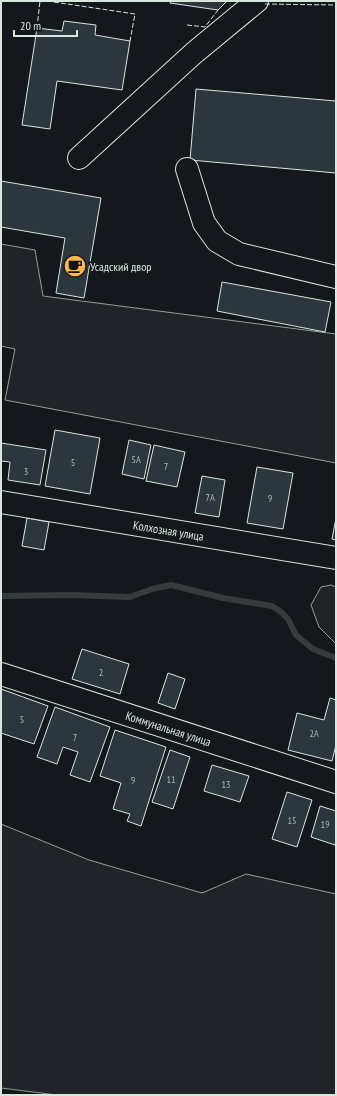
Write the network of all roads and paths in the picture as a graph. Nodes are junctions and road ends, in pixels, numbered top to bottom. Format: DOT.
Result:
graph roads {
  1 [pos="257,1"];
  2 [pos="79,158"];
  3 [pos="187,169"];
  4 [pos="336,278"];
  5 [pos="1,502"];
  6 [pos="336,558"];
  7 [pos="1,674"];
  8 [pos="336,782"];
  1 -- 2 [label="street"];
  3 -- 4 [label="street"];
  5 -- 6 [label="street, Колхозная улица"];
  7 -- 8 [label="street, Коммунальная улица"];
}
